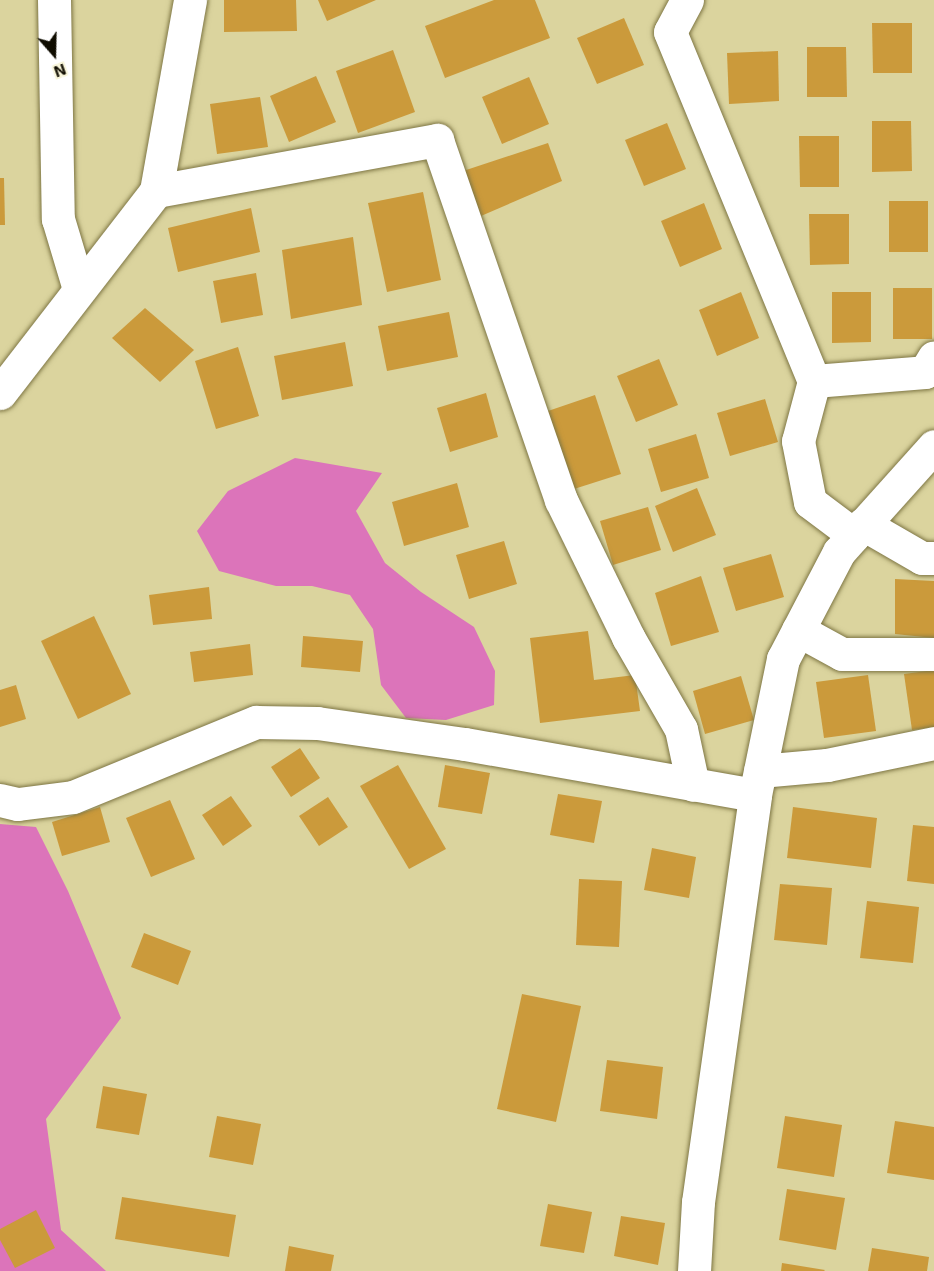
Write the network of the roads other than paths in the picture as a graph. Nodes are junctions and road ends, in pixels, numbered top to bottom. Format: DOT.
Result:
graph roads {
  1 [pos="54,0"];
  2 [pos="190,0"];
  3 [pos="687,0"];
  4 [pos="156,191"];
  5 [pos="79,289"];
  6 [pos="934,357"];
  7 [pos="814,381"];
  8 [pos="0,393"];
  9 [pos="934,446"];
  10 [pos="859,530"];
  11 [pos="934,558"];
  12 [pos="798,630"];
  13 [pos="934,654"];
  14 [pos="934,743"];
  15 [pos="758,783"];
  16 [pos="693,785"];
  17 [pos="0,800"];
  18 [pos="694,1271"];
  1 -- 5 [label="street"];
  2 -- 4 [label="street"];
  3 -- 7 [label="street"];
  4 -- 5 [label="street"];
  4 -- 16 [label="street"];
  5 -- 8 [label="street"];
  6 -- 7 [label="street"];
  7 -- 10 [label="street"];
  9 -- 10 [label="street"];
  10 -- 11 [label="street"];
  10 -- 12 [label="street"];
  12 -- 13 [label="street"];
  12 -- 15 [label="street"];
  14 -- 15 [label="street"];
  15 -- 16 [label="street"];
  15 -- 18 [label="street"];
  16 -- 17 [label="street"];
}
